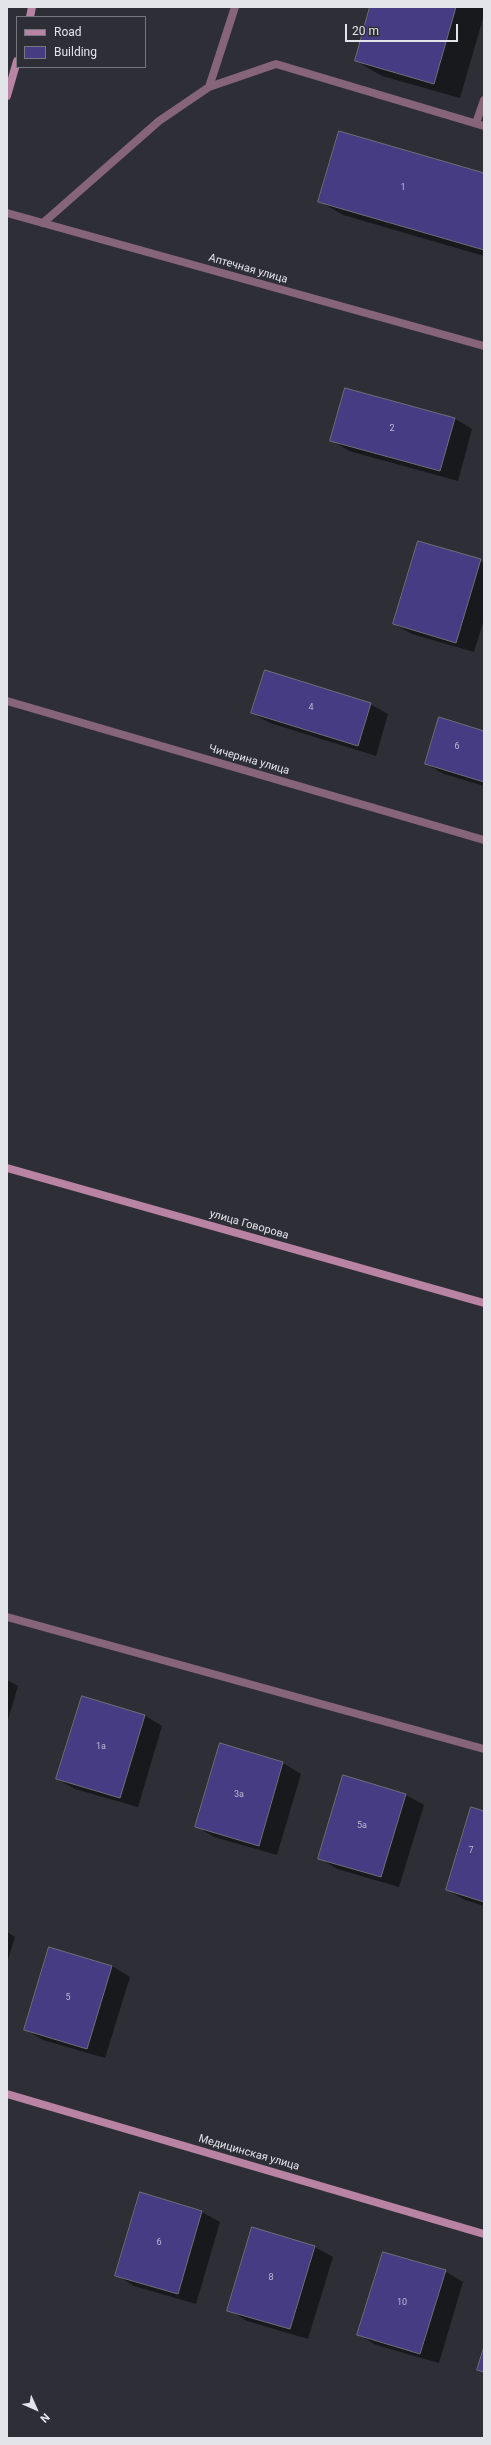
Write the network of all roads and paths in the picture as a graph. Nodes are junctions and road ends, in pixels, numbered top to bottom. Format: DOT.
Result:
graph roads {
  1 [pos="235,7"];
  2 [pos="16,64"];
  3 [pos="209,86"];
  4 [pos="7,96"];
  5 [pos="484,100"];
  6 [pos="480,124"];
  7 [pos="7,213"];
  8 [pos="43,223"];
  9 [pos="484,346"];
  10 [pos="7,701"];
  11 [pos="484,840"];
  12 [pos="7,1168"];
  13 [pos="484,1303"];
  14 [pos="7,1617"];
  15 [pos="484,1749"];
  16 [pos="7,2094"];
  17 [pos="484,2234"];
  1 -- 3 [label="street"];
  2 -- 4 [label="street"];
  3 -- 6 [label="street"];
  3 -- 8 [label="street"];
  5 -- 6 [label="street"];
  7 -- 8 [label="street, Аптечная улица"];
  8 -- 9 [label="street, Аптечная улица"];
  10 -- 11 [label="street, Чичерина улица"];
  12 -- 13 [label="street, улица Говорова"];
  14 -- 15 [label="street"];
  16 -- 17 [label="street, Медицинская улица"];
}
